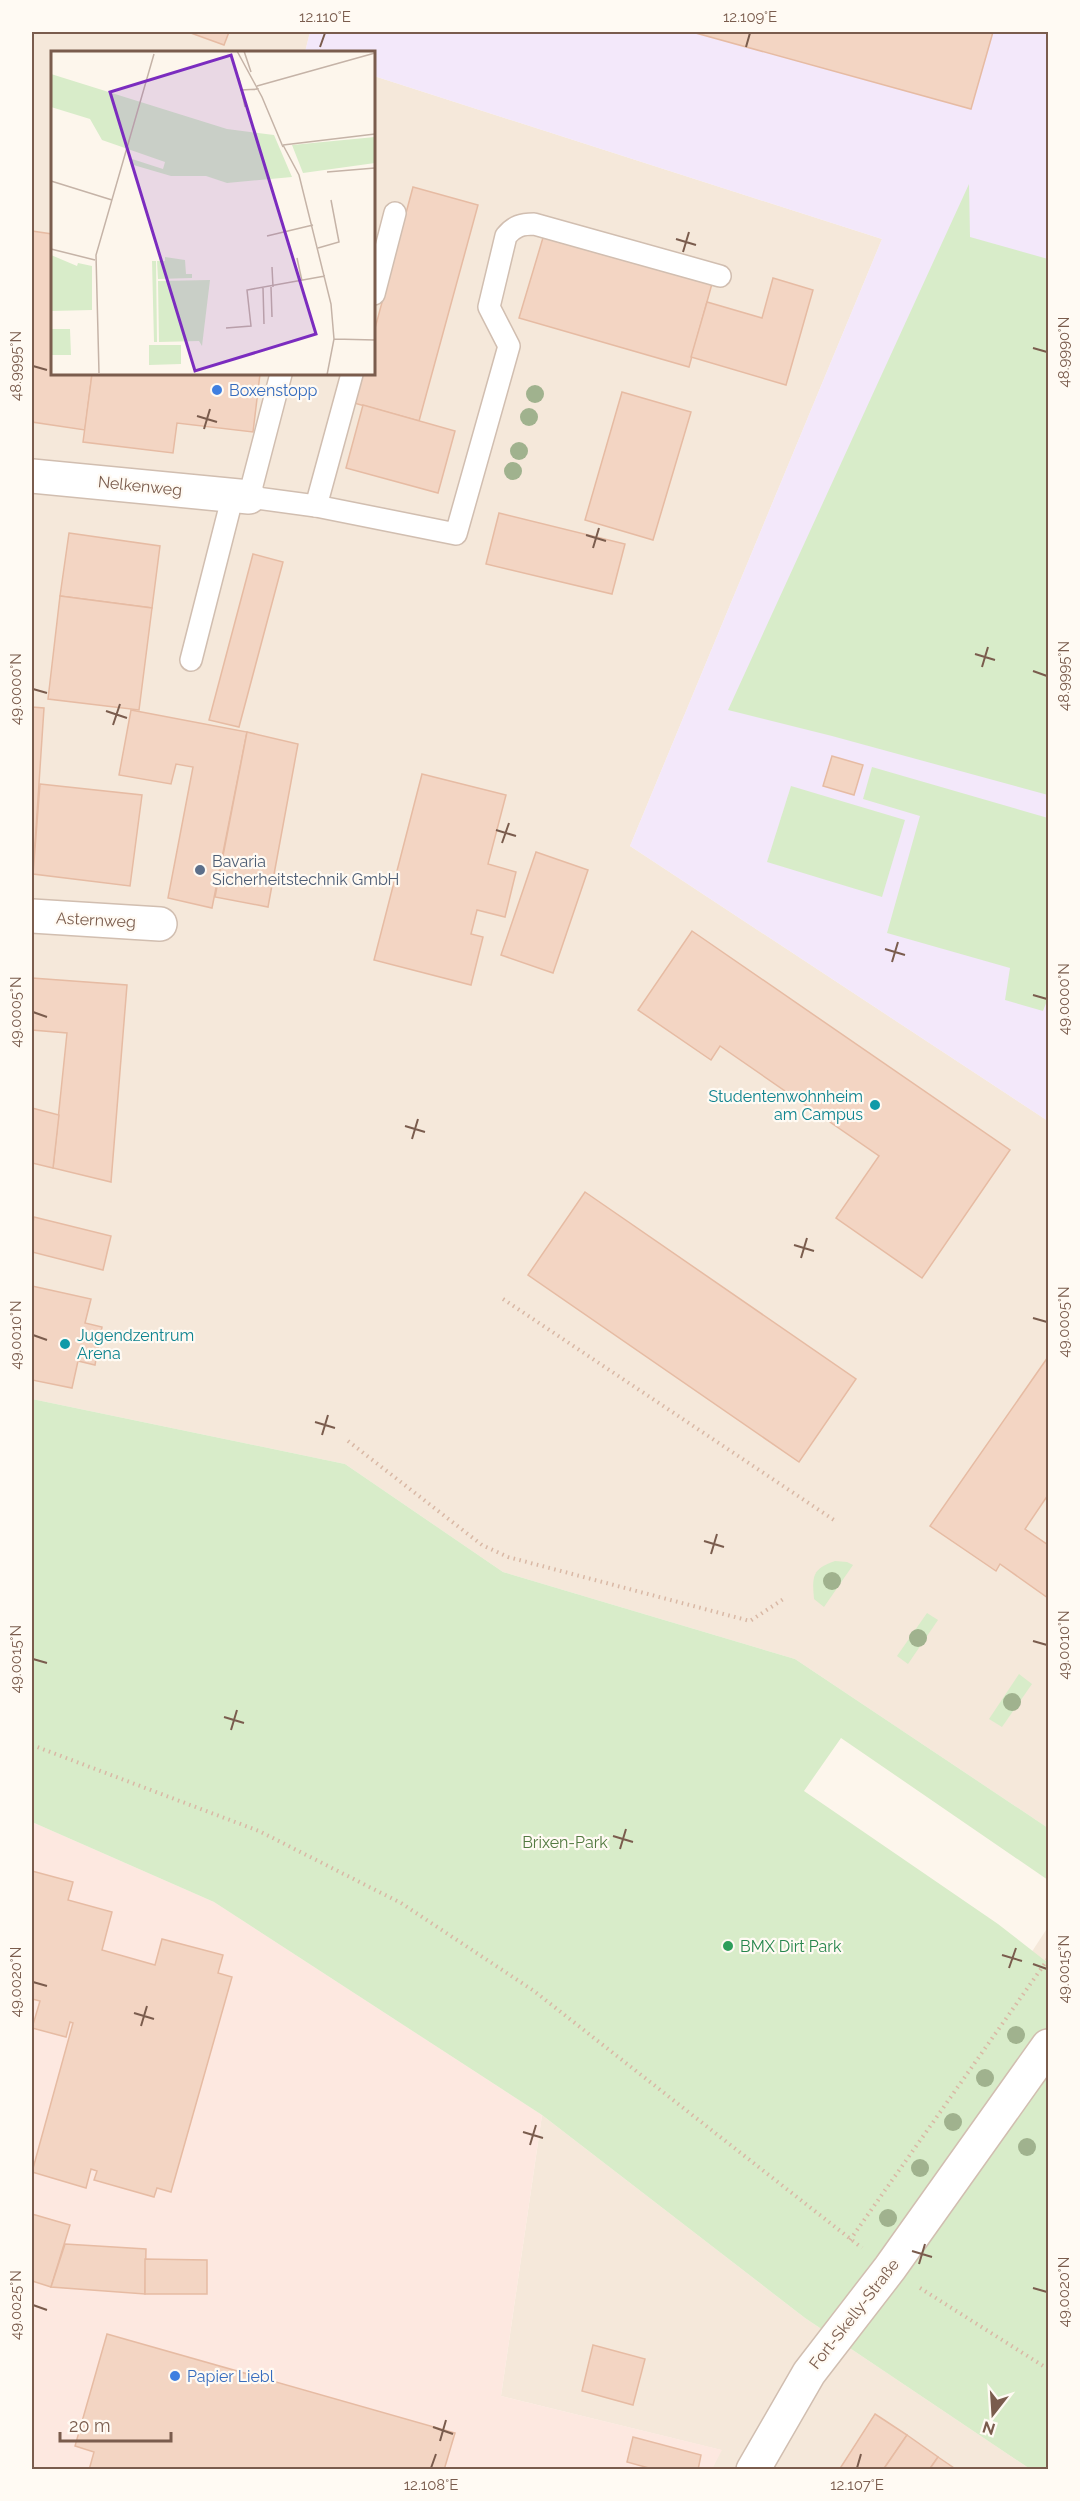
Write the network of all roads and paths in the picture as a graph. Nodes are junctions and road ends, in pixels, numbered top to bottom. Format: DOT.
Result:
graph roads {
  1 [pos="395,213"];
  2 [pos="720,276"];
  3 [pos="375,290"];
  4 [pos="281,375"];
  5 [pos="352,375"];
  6 [pos="32,476"];
  7 [pos="241,496"];
  8 [pos="316,506"];
  9 [pos="191,660"];
  10 [pos="32,916"];
  11 [pos="160,924"];
  12 [pos="503,1299"];
  13 [pos="348,1441"];
  14 [pos="837,1522"];
  15 [pos="785,1598"];
  16 [pos="32,1745"];
  17 [pos="1048,1959"];
  18 [pos="1048,2046"];
  19 [pos="850,2240"];
  20 [pos="891,2268"];
  21 [pos="1048,2369"];
  22 [pos="753,2469"];
  1 -- 3 [label="lane"];
  2 -- 8 [label="lane"];
  4 -- 7 [label="lane"];
  5 -- 8 [label="lane"];
  6 -- 7 [label="street, Nelkenweg"];
  7 -- 8 [label="lane"];
  7 -- 9 [label="lane"];
  10 -- 11 [label="street, Asternweg"];
  12 -- 14 [label="path"];
  13 -- 15 [label="path"];
  16 -- 19 [label="path"];
  17 -- 19 [label="path"];
  18 -- 20 [label="street, Fort-Skelly-Straße"];
  19 -- 20 [label="path"];
  20 -- 21 [label="path"];
  20 -- 22 [label="street, Fort-Skelly-Straße"];
}
